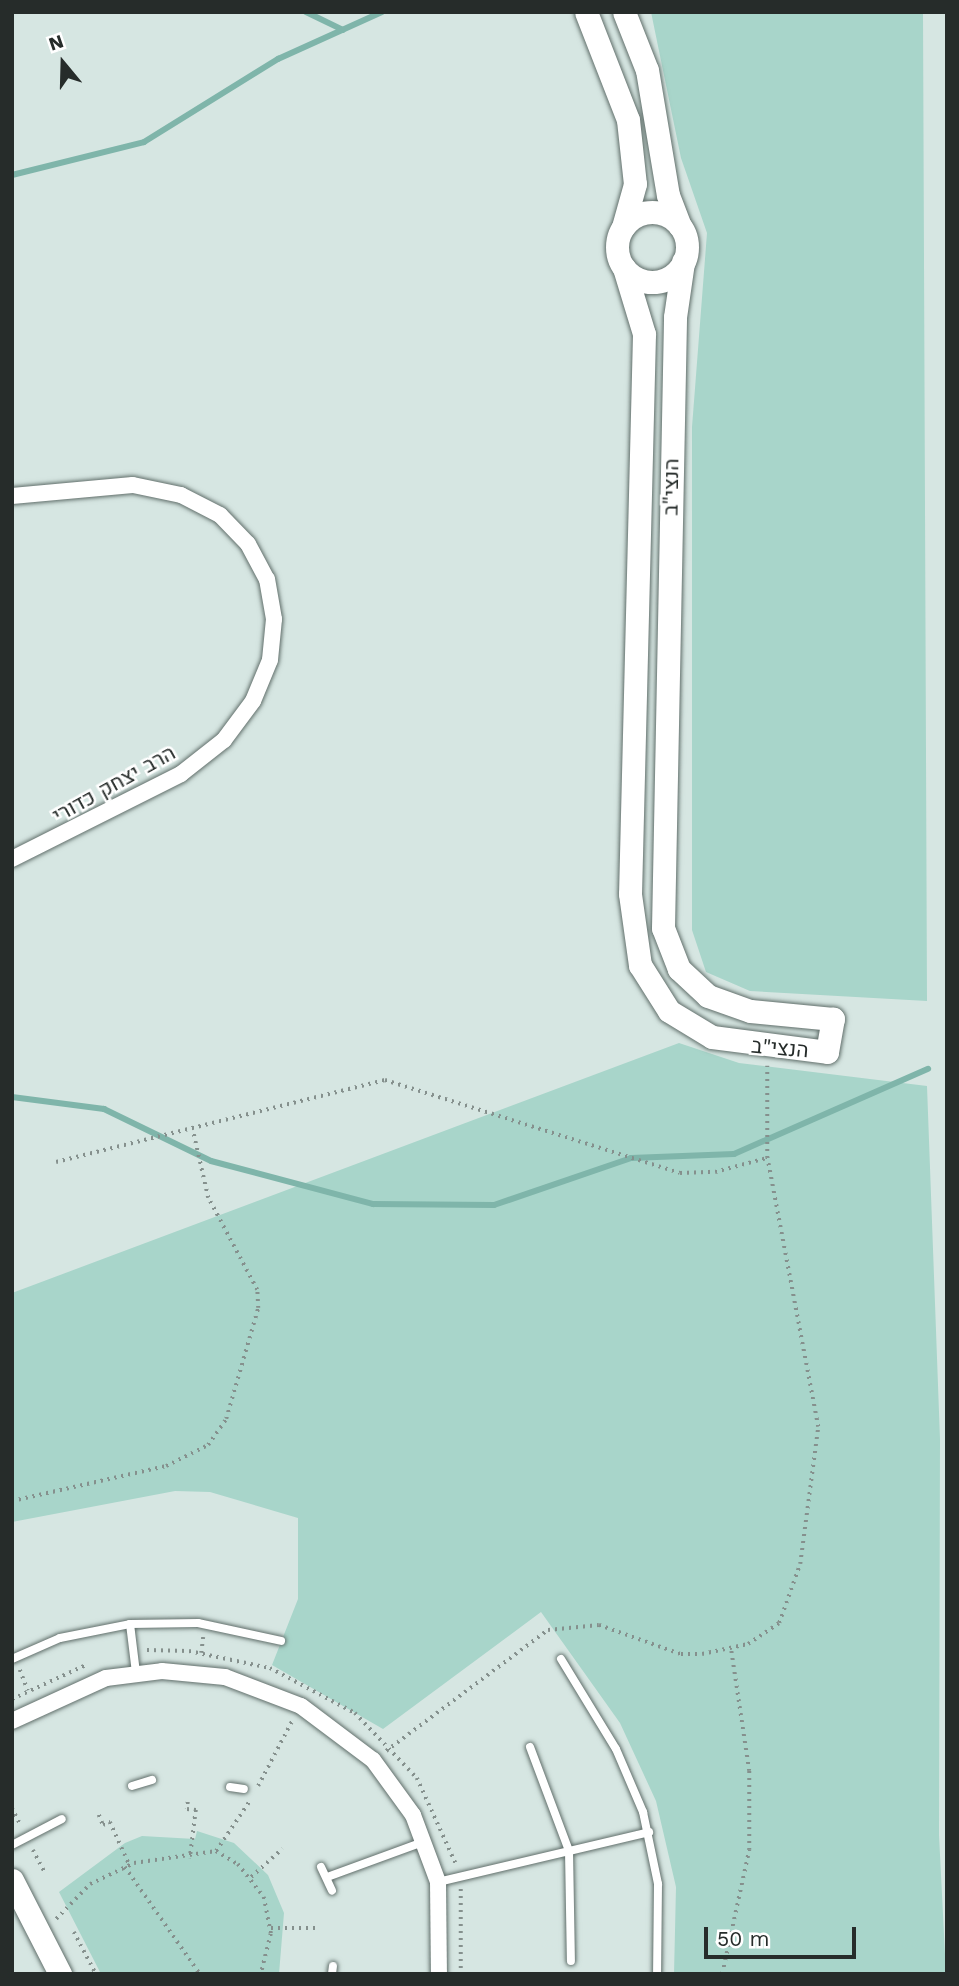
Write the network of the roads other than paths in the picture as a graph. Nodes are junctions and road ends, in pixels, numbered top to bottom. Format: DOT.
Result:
graph roads {
  1 [pos="586,12"];
  2 [pos="624,12"];
  3 [pos="680,226"];
  4 [pos="623,227"];
  5 [pos="684,262"];
  6 [pos="624,268"];
  7 [pos="12,496"];
  8 [pos="12,859"];
  9 [pos="130,1624"];
  10 [pos="281,1641"];
  11 [pos="561,1658"];
  12 [pos="12,1659"];
  13 [pos="136,1673"];
  14 [pos="12,1721"];
  15 [pos="530,1747"];
  16 [pos="152,1780"];
  17 [pos="132,1786"];
  18 [pos="230,1787"];
  19 [pos="244,1789"];
  20 [pos="62,1819"];
  21 [pos="649,1832"];
  22 [pos="426,1841"];
  23 [pos="12,1845"];
  24 [pos="569,1851"];
  25 [pos="321,1867"];
  26 [pos="330,1876"];
  27 [pos="12,1880"];
  28 [pos="438,1882"];
  29 [pos="332,1891"];
  30 [pos="571,1961"];
  31 [pos="60,1974"];
  32 [pos="439,1974"];
  33 [pos="657,1974"];
  1 -- 4 [label="street"];
  2 -- 3 [label="street"];
  3 -- 4 [label="street"];
  3 -- 5 [label="street"];
  4 -- 6 [label="street"];
  5 -- 6 [label="street"];
  5 -- 6 [label="street, הנצי\"ב"];
  7 -- 8 [label="street, הרב יצחק כדורי"];
  9 -- 10 [label="lane"];
  9 -- 12 [label="lane"];
  9 -- 13 [label="lane"];
  11 -- 21 [label="lane"];
  13 -- 14 [label="street"];
  13 -- 22 [label="street"];
  15 -- 24 [label="lane"];
  16 -- 17 [label="lane"];
  18 -- 19 [label="lane"];
  20 -- 23 [label="lane"];
  21 -- 24 [label="lane"];
  21 -- 33 [label="lane"];
  22 -- 26 [label="lane"];
  22 -- 28 [label="street"];
  24 -- 28 [label="lane"];
  24 -- 30 [label="lane"];
  25 -- 26 [label="lane"];
  26 -- 29 [label="lane"];
  27 -- 31 [label="street"];
  28 -- 32 [label="street"];
}
